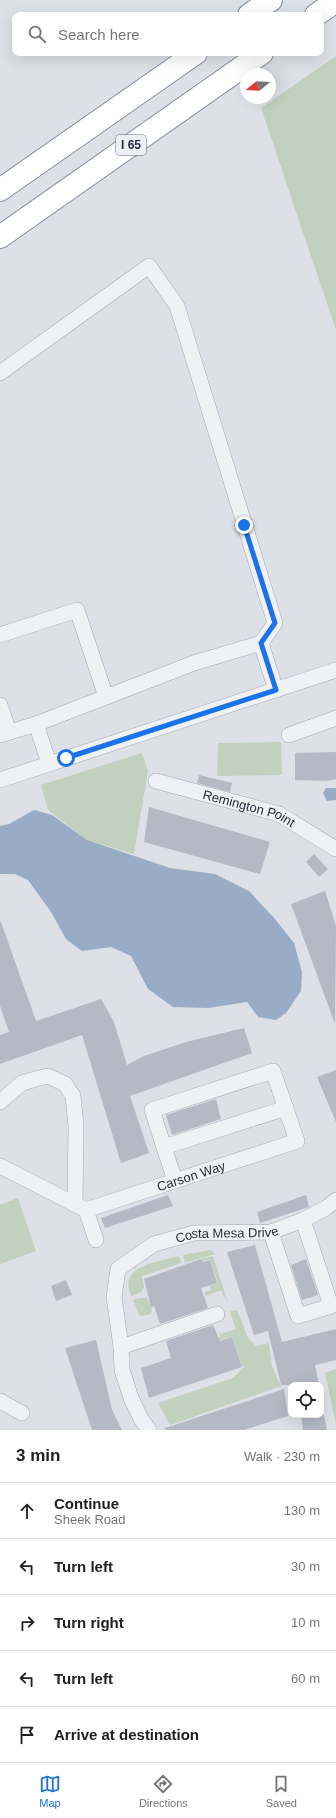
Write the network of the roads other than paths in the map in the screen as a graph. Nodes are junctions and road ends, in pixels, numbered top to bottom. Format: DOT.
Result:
graph roads {
  1 [pos="271,0"];
  2 [pos="336,1"];
  3 [pos="253,12"];
  4 [pos="320,12"];
  5 [pos="192,56"];
  6 [pos="258,56"];
  7 [pos="0,172"];
  8 [pos="0,190"];
  9 [pos="28,217"];
  10 [pos="0,237"];
  11 [pos="0,243"];
  12 [pos="0,373"];
  13 [pos="0,635"];
  14 [pos="261,643"];
  15 [pos="336,670"];
  16 [pos="276,690"];
  17 [pos="106,697"];
  18 [pos="0,705"];
  19 [pos="336,718"];
  20 [pos="36,724"];
  21 [pos="4,733"];
  22 [pos="289,735"];
  23 [pos="49,763"];
  24 [pos="0,780"];
  25 [pos="156,781"];
  26 [pos="336,849"];
  27 [pos="0,1102"];
  28 [pos="286,1108"];
  29 [pos="164,1147"];
  30 [pos="0,1166"];
  31 [pos="175,1181"];
  32 [pos="336,1200"];
  33 [pos="80,1207"];
  34 [pos="303,1220"];
  35 [pos="271,1232"];
  36 [pos="96,1240"];
  37 [pos="217,1314"];
  38 [pos="122,1347"];
  39 [pos="0,1401"];
  40 [pos="22,1412"];
  41 [pos="149,1430"];
  1 -- 3 [label="highway"];
  2 -- 4 [label="highway"];
  5 -- 7 [label="highway"];
  5 -- 8 [label="highway"];
  6 -- 9 [label="highway, I 65"];
  9 -- 10 [label="highway, I 65"];
  9 -- 11 [label="highway"];
  12 -- 14 [label="street"];
  13 -- 17 [label="street"];
  14 -- 16 [label="street"];
  14 -- 17 [label="street"];
  15 -- 16 [label="street"];
  16 -- 23 [label="street"];
  17 -- 20 [label="street"];
  18 -- 21 [label="street"];
  19 -- 22 [label="street"];
  20 -- 21 [label="street"];
  20 -- 23 [label="street"];
  23 -- 24 [label="street"];
  25 -- 26 [label="street, Remington Point"];
  27 -- 33 [label="street"];
  28 -- 29 [label="street"];
  28 -- 29 [label="street"];
  28 -- 31 [label="street, Carson Way"];
  29 -- 31 [label="street"];
  30 -- 33 [label="street"];
  31 -- 33 [label="street, Carson Way"];
  32 -- 34 [label="street, Costa Mesa Drive"];
  33 -- 36 [label="street"];
  34 -- 35 [label="street, Costa Mesa Drive"];
  34 -- 35 [label="street"];
  35 -- 38 [label="street, Costa Mesa Drive"];
  37 -- 38 [label="street"];
  38 -- 41 [label="street"];
  39 -- 40 [label="street"];
}
